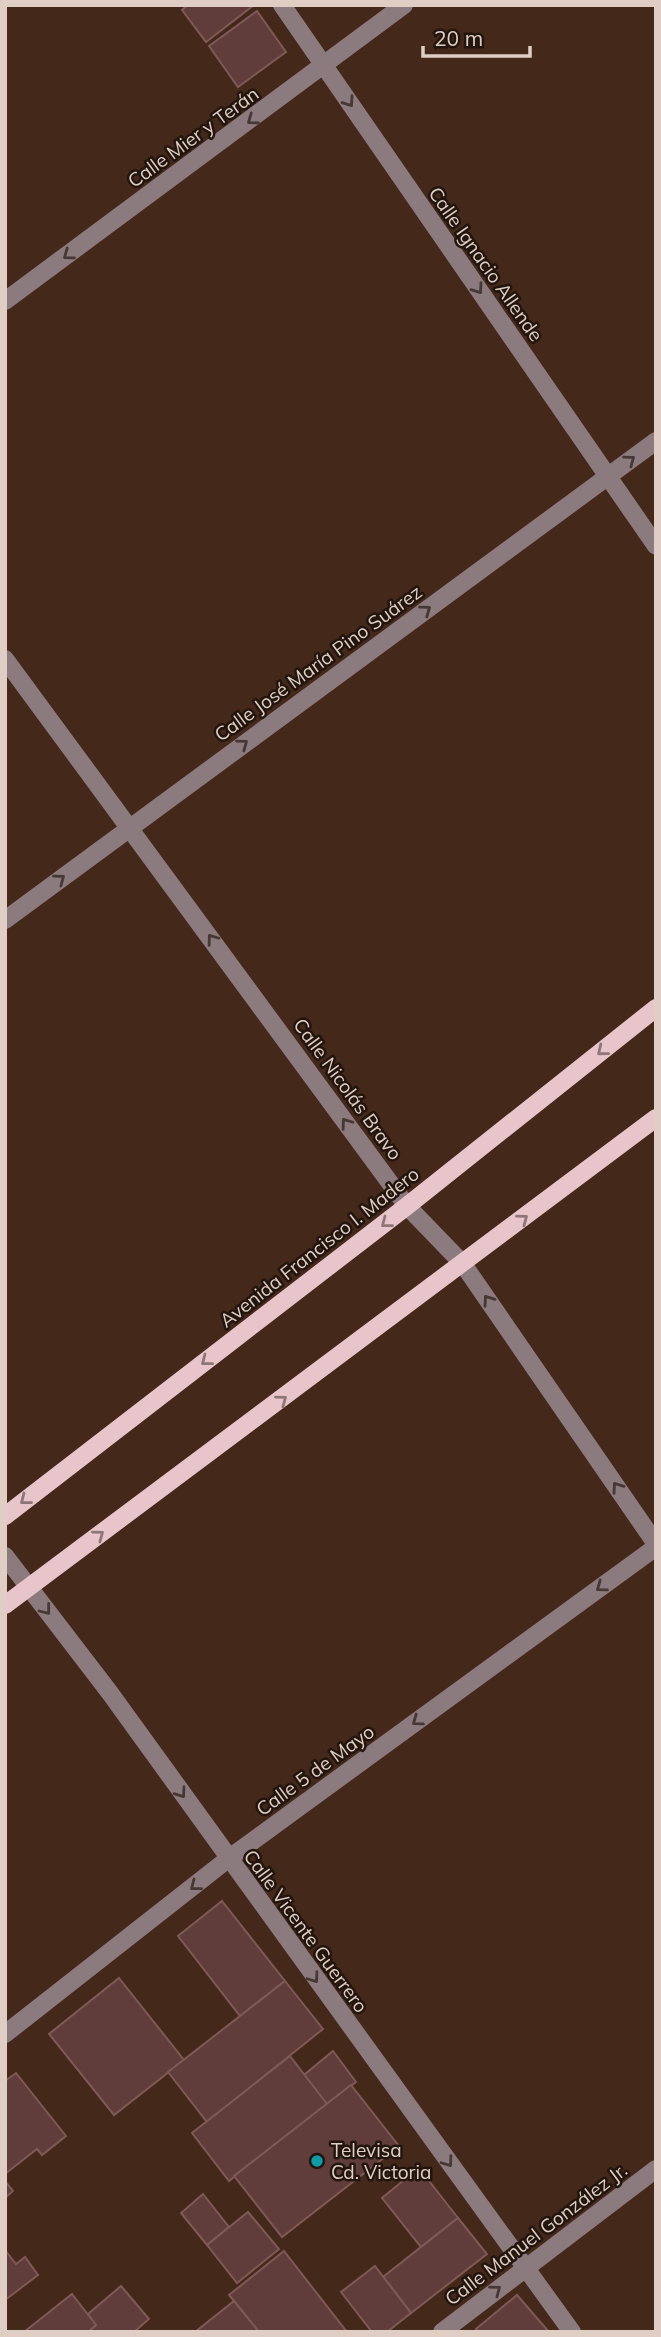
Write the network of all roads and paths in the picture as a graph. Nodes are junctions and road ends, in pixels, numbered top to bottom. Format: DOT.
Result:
graph roads {
  1 [pos="282,5"];
  2 [pos="404,5"];
  3 [pos="325,66"];
  4 [pos="5,301"];
  5 [pos="656,441"];
  6 [pos="608,477"];
  7 [pos="656,546"];
  8 [pos="5,659"];
  9 [pos="130,828"];
  10 [pos="5,920"];
  11 [pos="656,1008"];
  12 [pos="656,1118"];
  13 [pos="407,1206"];
  14 [pos="463,1264"];
  15 [pos="5,1516"];
  16 [pos="656,1545"];
  17 [pos="5,1556"];
  18 [pos="29,1588"];
  19 [pos="5,1605"];
  20 [pos="228,1859"];
  21 [pos="5,2034"];
  22 [pos="656,2169"];
  23 [pos="525,2268"];
  24 [pos="442,2332"];
  25 [pos="572,2332"];
  1 -- 3 [label="street, Calle Ignacio Allende"];
  2 -- 3 [label="street, Calle Mier y Terán"];
  3 -- 4 [label="street, Calle Mier y Terán, one-way"];
  3 -- 6 [label="street, Calle Ignacio Allende, one-way"];
  6 -- 5 [label="street, Calle José María Pino Suárez, one-way"];
  6 -- 7 [label="street, Calle Ignacio Allende"];
  9 -- 6 [label="street, Calle José María Pino Suárez, one-way"];
  8 -- 9 [label="street, Calle Nicolás Bravo"];
  10 -- 9 [label="street, Calle José María Pino Suárez, one-way"];
  13 -- 9 [label="street, Calle Nicolás Bravo, one-way"];
  11 -- 13 [label="main road, Avenida Francisco I. Madero, one-way"];
  14 -- 12 [label="main road, one-way"];
  13 -- 14 [label="street, Calle Nicolás Bravo"];
  13 -- 15 [label="main road, Avenida Francisco I. Madero, one-way"];
  16 -- 14 [label="street, Calle Nicolás Bravo, one-way"];
  18 -- 14 [label="main road, one-way"];
  16 -- 20 [label="street, Calle 5 de Mayo, one-way"];
  17 -- 18 [label="street, Calle Vicente Guerrero"];
  18 -- 19 [label="main road"];
  18 -- 20 [label="street, Calle Vicente Guerrero, one-way"];
  20 -- 21 [label="street, Calle 5 de Mayo, one-way"];
  20 -- 23 [label="street, Calle Vicente Guerrero, one-way"];
  22 -- 23 [label="street, Calle Manuel González Jr."];
  24 -- 23 [label="street, Calle Manuel González Jr., one-way"];
  23 -- 25 [label="street, Calle Vicente Guerrero"];
}
